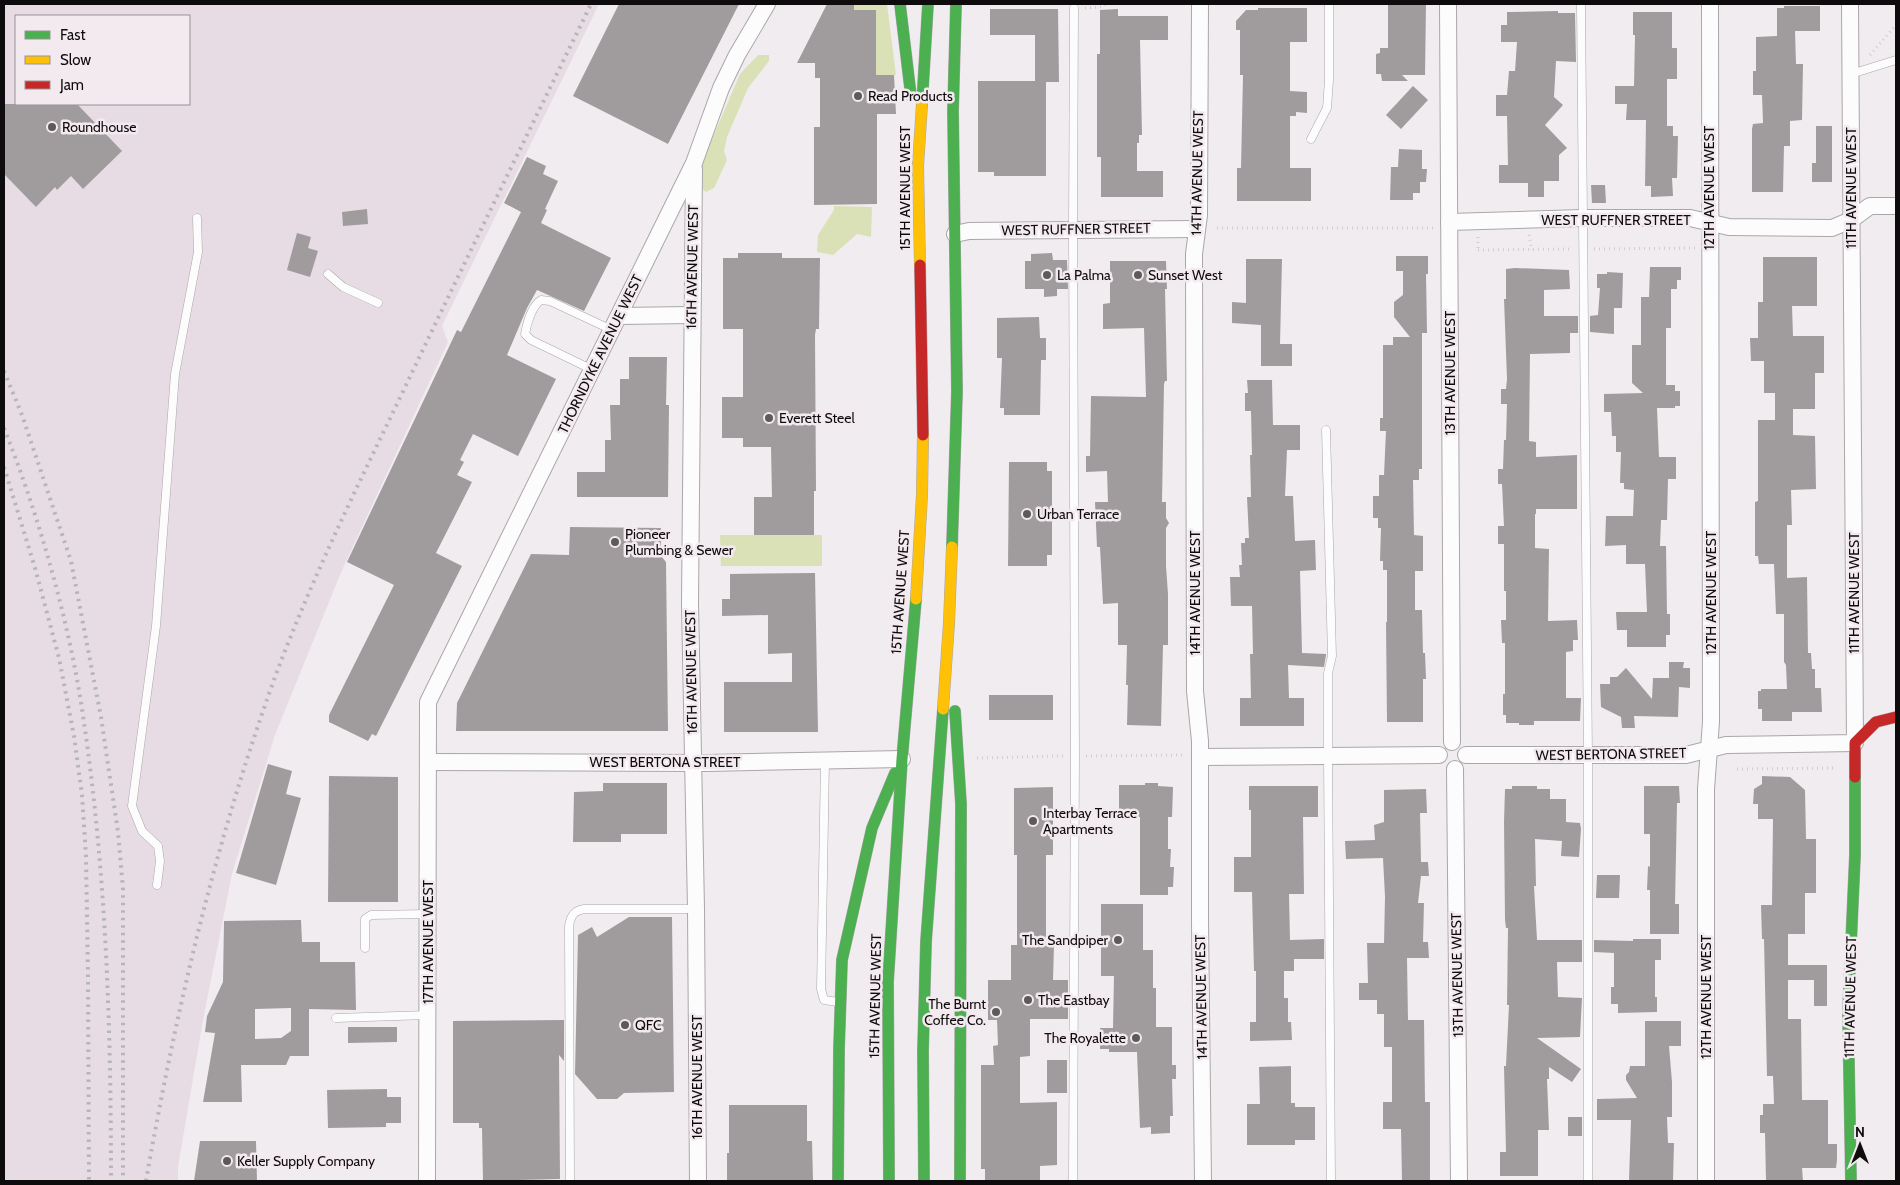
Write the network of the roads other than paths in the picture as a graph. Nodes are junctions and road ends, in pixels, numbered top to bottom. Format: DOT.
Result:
graph roads {
  1 [pos="767,4"];
  2 [pos="900,4"];
  3 [pos="928,4"];
  4 [pos="956,4"];
  5 [pos="962,4"];
  6 [pos="1200,4"];
  7 [pos="1329,4"];
  8 [pos="1448,4"];
  9 [pos="1581,4"];
  10 [pos="1710,4"];
  11 [pos="1850,4"];
  12 [pos="1074,8"];
  13 [pos="1896,60"];
  14 [pos="955,70"];
  15 [pos="1851,74"];
  16 [pos="1311,139"];
  17 [pos="918,140"];
  18 [pos="694,163"];
  19 [pos="1896,206"];
  20 [pos="196,218"];
  21 [pos="1583,218"];
  22 [pos="1851,220"];
  23 [pos="1449,222"];
  24 [pos="1709,224"];
  25 [pos="1197,228"];
  26 [pos="1073,229"];
  27 [pos="955,234"];
  28 [pos="328,274"];
  29 [pos="378,303"];
  30 [pos="691,315"];
  31 [pos="616,323"];
  32 [pos="593,370"];
  33 [pos="1326,430"];
  34 [pos="949,623"];
  35 [pos="428,702"];
  36 [pos="1896,717"];
  37 [pos="1452,742"];
  38 [pos="1855,743"];
  39 [pos="1709,749"];
  40 [pos="1439,755"];
  41 [pos="1466,755"];
  42 [pos="1328,756"];
  43 [pos="1588,756"];
  44 [pos="1200,757"];
  45 [pos="902,759"];
  46 [pos="825,761"];
  47 [pos="428,762"];
  48 [pos="693,762"];
  49 [pos="1455,769"];
  50 [pos="157,886"];
  51 [pos="696,908"];
  52 [pos="428,914"];
  53 [pos="365,948"];
  54 [pos="840,1003"];
  55 [pos="428,1015"];
  56 [pos="336,1018"];
  57 [pos="427,1181"];
  58 [pos="570,1181"];
  59 [pos="698,1181"];
  60 [pos="838,1181"];
  61 [pos="889,1181"];
  62 [pos="924,1181"];
  63 [pos="960,1181"];
  64 [pos="1073,1181"];
  65 [pos="1203,1181"];
  66 [pos="1330,1181"];
  67 [pos="1459,1181"];
  68 [pos="1588,1181"];
  69 [pos="1706,1181"];
  70 [pos="1851,1181"];
  1 -- 18 [label="street, THORNDYKE AVENUE WEST"];
  2 -- 17 [label="main road"];
  3 -- 17 [label="main road, 15TH AVENUE WEST"];
  4 -- 14 [label="main road"];
  5 -- 14 [label="main road"];
  6 -- 25 [label="street, 14TH AVENUE WEST"];
  7 -- 16 [label="lane"];
  8 -- 23 [label="street, 13TH AVENUE WEST"];
  9 -- 21 [label="lane"];
  10 -- 24 [label="street, 12TH AVENUE WEST"];
  11 -- 15 [label="street, 11TH AVENUE WEST"];
  12 -- 26 [label="lane"];
  13 -- 15 [label="lane"];
  14 -- 27 [label="main road"];
  15 -- 22 [label="street, 11TH AVENUE WEST"];
  17 -- 45 [label="main road, 15TH AVENUE WEST"];
  18 -- 30 [label="street, 16TH AVENUE WEST"];
  18 -- 31 [label="street, THORNDYKE AVENUE WEST"];
  19 -- 22 [label="street, WEST RUFFNER STREET"];
  20 -- 50 [label="lane"];
  21 -- 23 [label="street, WEST RUFFNER STREET"];
  21 -- 24 [label="street, WEST RUFFNER STREET"];
  21 -- 43 [label="lane"];
  22 -- 24 [label="street, WEST RUFFNER STREET"];
  22 -- 38 [label="street, 11TH AVENUE WEST"];
  23 -- 37 [label="street, 13TH AVENUE WEST"];
  24 -- 39 [label="street, 12TH AVENUE WEST"];
  25 -- 26 [label="street, WEST RUFFNER STREET"];
  25 -- 44 [label="street, 14TH AVENUE WEST"];
  26 -- 27 [label="street, WEST RUFFNER STREET"];
  26 -- 64 [label="lane"];
  27 -- 34 [label="main road"];
  28 -- 29 [label="lane"];
  30 -- 31 [label="street"];
  30 -- 48 [label="street, 16TH AVENUE WEST"];
  31 -- 32 [label="street, THORNDYKE AVENUE WEST"];
  31 -- 32 [label="lane"];
  32 -- 35 [label="street, THORNDYKE AVENUE WEST"];
  33 -- 42 [label="lane"];
  34 -- 62 [label="main road"];
  34 -- 63 [label="main road"];
  35 -- 47 [label="street, 17TH AVENUE WEST"];
  36 -- 38 [label="main road"];
  37 -- 40 [label="street"];
  37 -- 41 [label="street"];
  38 -- 39 [label="street, WEST BERTONA STREET"];
  38 -- 70 [label="main road, 11TH AVENUE WEST"];
  39 -- 43 [label="street, WEST BERTONA STREET"];
  39 -- 69 [label="street, 12TH AVENUE WEST"];
  40 -- 42 [label="street"];
  40 -- 49 [label="street"];
  41 -- 43 [label="street, WEST BERTONA STREET"];
  41 -- 49 [label="street"];
  42 -- 44 [label="street"];
  42 -- 66 [label="lane"];
  43 -- 68 [label="lane"];
  44 -- 65 [label="street, 14TH AVENUE WEST"];
  45 -- 46 [label="street, WEST BERTONA STREET"];
  45 -- 54 [label="main road"];
  45 -- 61 [label="main road, 15TH AVENUE WEST"];
  46 -- 48 [label="street, WEST BERTONA STREET"];
  46 -- 54 [label="lane"];
  47 -- 48 [label="street, WEST BERTONA STREET"];
  47 -- 52 [label="street, 17TH AVENUE WEST"];
  48 -- 51 [label="street, 16TH AVENUE WEST"];
  49 -- 67 [label="street, 13TH AVENUE WEST"];
  51 -- 58 [label="lane"];
  51 -- 59 [label="street, 16TH AVENUE WEST"];
  52 -- 53 [label="lane"];
  52 -- 55 [label="street, 17TH AVENUE WEST"];
  54 -- 60 [label="main road"];
  55 -- 56 [label="lane"];
  55 -- 57 [label="street, 17TH AVENUE WEST"];
}
